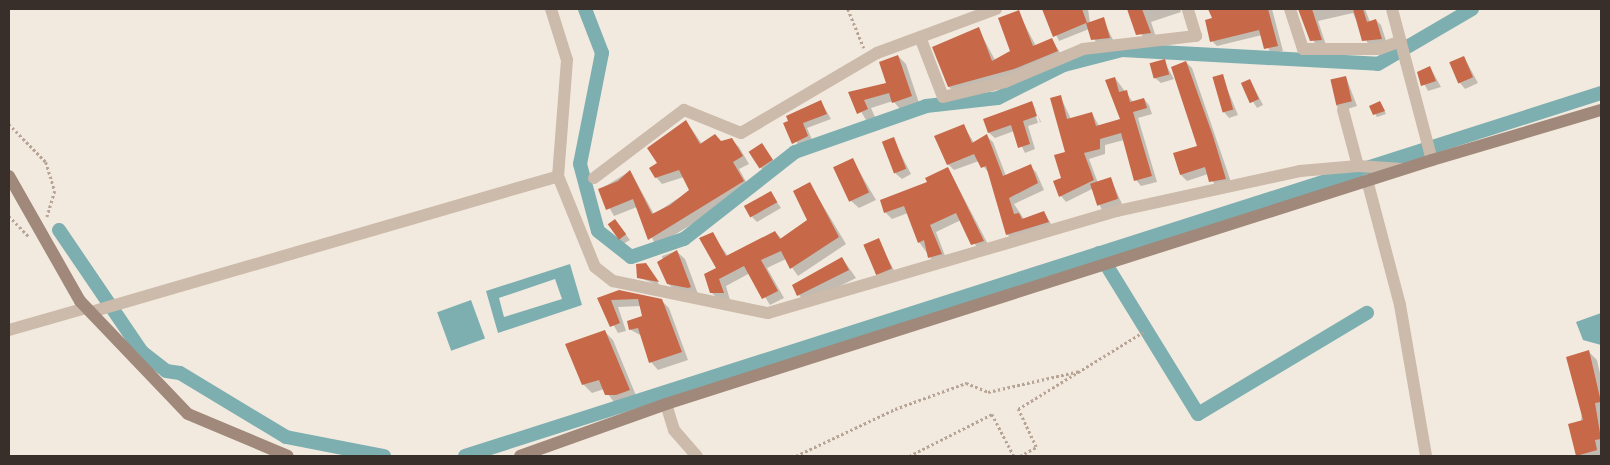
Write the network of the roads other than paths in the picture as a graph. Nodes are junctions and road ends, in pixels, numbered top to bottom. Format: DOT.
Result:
graph roads {
  1 [pos="551,9"];
  2 [pos="996,9"];
  3 [pos="1188,9"];
  4 [pos="1290,9"];
  5 [pos="1392,9"];
  6 [pos="920,37"];
  7 [pos="1401,41"];
  8 [pos="1343,110"];
  9 [pos="1601,110"];
  10 [pos="1432,160"];
  11 [pos="1358,166"];
  12 [pos="1402,169"];
  13 [pos="9,176"];
  14 [pos="558,176"];
  15 [pos="594,178"];
  16 [pos="1367,180"];
  17 [pos="89,310"];
  18 [pos="9,330"];
  19 [pos="666,404"];
  20 [pos="288,456"];
  21 [pos="520,456"];
  22 [pos="697,456"];
  23 [pos="1426,456"];
  1 -- 14 [label="street"];
  2 -- 6 [label="street"];
  3 -- 6 [label="street"];
  4 -- 7 [label="street"];
  5 -- 7 [label="street"];
  6 -- 15 [label="street"];
  7 -- 10 [label="street"];
  8 -- 11 [label="street"];
  9 -- 10 [label="street"];
  10 -- 12 [label="street"];
  11 -- 12 [label="street"];
  11 -- 14 [label="street"];
  12 -- 16 [label="street"];
  13 -- 17 [label="street"];
  14 -- 17 [label="street"];
  16 -- 19 [label="street"];
  16 -- 23 [label="street"];
  17 -- 18 [label="street"];
  17 -- 20 [label="street"];
  19 -- 21 [label="street"];
  19 -- 22 [label="street"];
}
